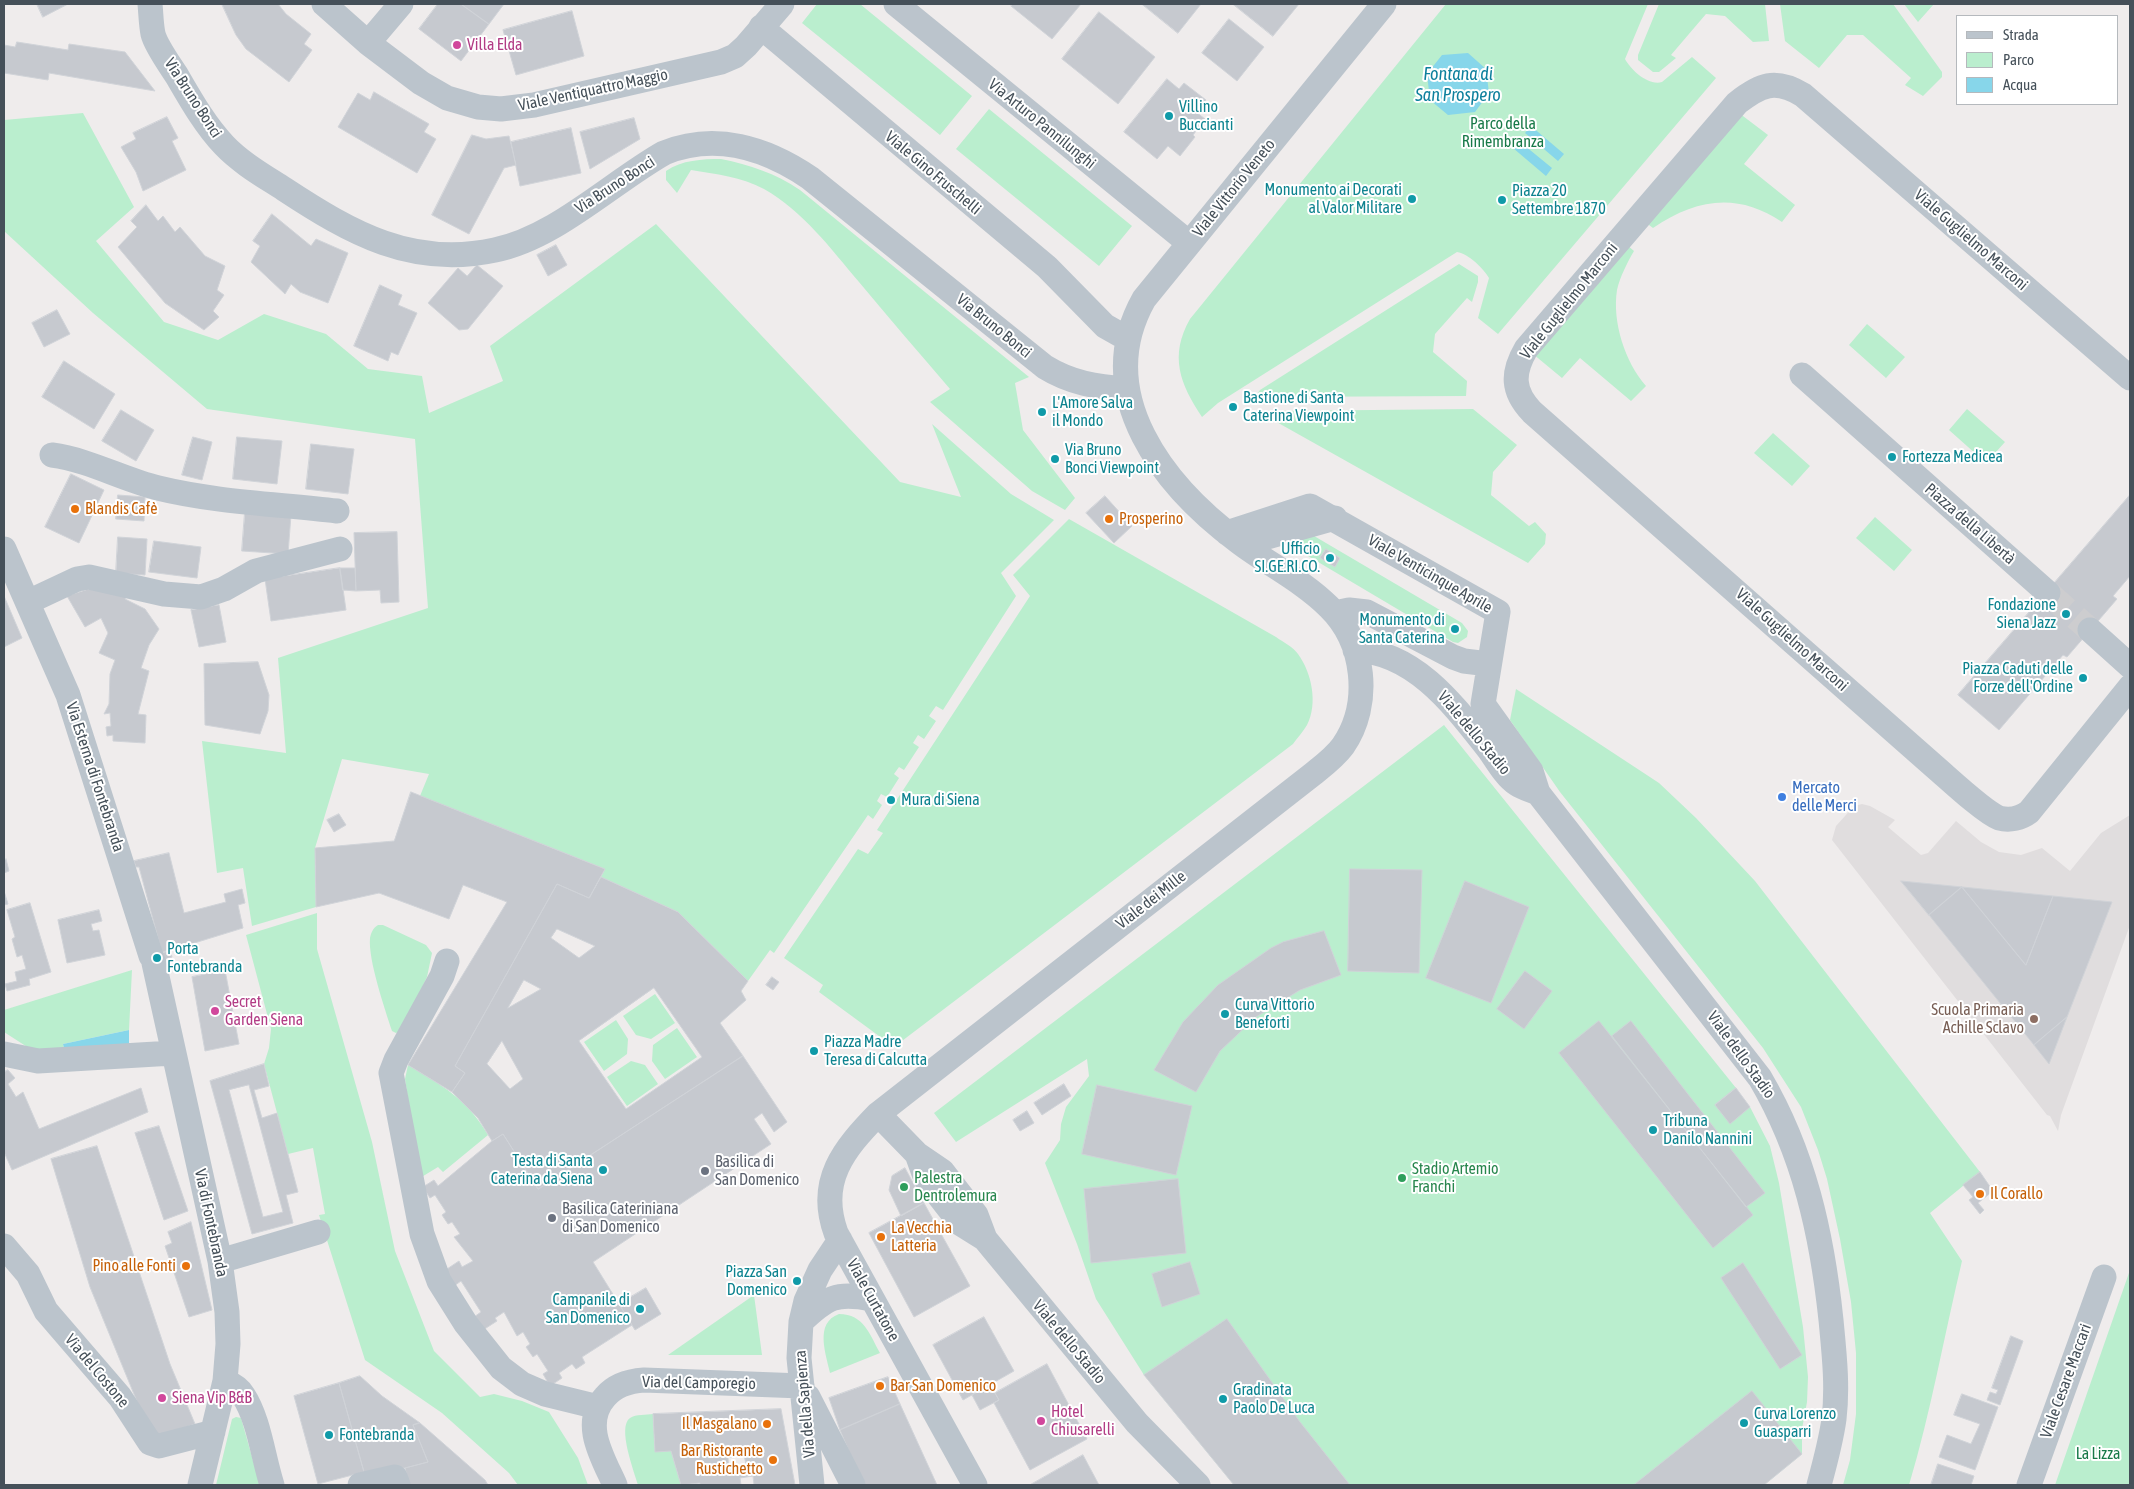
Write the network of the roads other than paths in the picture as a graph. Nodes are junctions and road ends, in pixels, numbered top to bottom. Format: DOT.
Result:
graph roads {
  1 [pos="134,4"];
  2 [pos="150,4"];
  3 [pos="324,4"];
  4 [pos="400,4"];
  5 [pos="782,4"];
  6 [pos="896,4"];
  7 [pos="1374,7"];
  8 [pos="760,28"];
  9 [pos="153,36"];
  10 [pos="368,43"];
  11 [pos="1189,243"];
  12 [pos="1128,338"];
  13 [pos="1802,375"];
  14 [pos="2130,378"];
  15 [pos="1127,389"];
  16 [pos="52,455"];
  17 [pos="337,510"];
  18 [pos="1234,538"];
  19 [pos="4,549"];
  20 [pos="340,549"];
  21 [pos="2048,593"];
  22 [pos="28,602"];
  23 [pos="1335,613"];
  24 [pos="2090,630"];
  25 [pos="1355,650"];
  26 [pos="1489,664"];
  27 [pos="2130,666"];
  28 [pos="2130,687"];
  29 [pos="1483,704"];
  30 [pos="1538,793"];
  31 [pos="153,959"];
  32 [pos="447,961"];
  33 [pos="173,1053"];
  34 [pos="4,1054"];
  35 [pos="878,1114"];
  36 [pos="318,1232"];
  37 [pos="840,1240"];
  38 [pos="4,1246"];
  39 [pos="220,1261"];
  40 [pos="859,1275"];
  41 [pos="2104,1278"];
  42 [pos="809,1296"];
  43 [pos="872,1299"];
  44 [pos="801,1322"];
  45 [pos="225,1381"];
  46 [pos="802,1386"];
  47 [pos="598,1407"];
  48 [pos="213,1432"];
  49 [pos="396,1481"];
  50 [pos="200,1485"];
  51 [pos="272,1485"];
  52 [pos="360,1485"];
  53 [pos="614,1485"];
  54 [pos="812,1485"];
  55 [pos="853,1485"];
  56 [pos="975,1485"];
  57 [pos="1198,1485"];
  58 [pos="1819,1485"];
  59 [pos="2029,1485"];
  1 -- 9 [label="street"];
  2 -- 9 [label="street, Via Bruno Bonci"];
  3 -- 10 [label="street, Viale Ventiquattro Maggio"];
  4 -- 10 [label="street"];
  5 -- 8 [label="street"];
  6 -- 11 [label="street, Via Arturo Pannilunghi"];
  7 -- 11 [label="street, Viale Vittorio Veneto"];
  8 -- 10 [label="street, Viale Ventiquattro Maggio"];
  8 -- 12 [label="street, Viale Gino Fruschelli"];
  9 -- 15 [label="street, Via Bruno Bonci"];
  11 -- 12 [label="street, Viale Vittorio Veneto"];
  12 -- 15 [label="street, Viale Vittorio Veneto"];
  13 -- 21 [label="street, Piazza della Libertà"];
  14 -- 28 [label="street, Viale Guglielmo Marconi"];
  15 -- 18 [label="street"];
  16 -- 17 [label="street"];
  18 -- 23 [label="street"];
  18 -- 26 [label="street, Viale Venticinque Aprile"];
  19 -- 22 [label="street, Via Esterna di Fontebranda"];
  20 -- 22 [label="street"];
  22 -- 31 [label="street, Via Esterna di Fontebranda"];
  23 -- 25 [label="street"];
  23 -- 26 [label="street"];
  24 -- 27 [label="street"];
  25 -- 30 [label="street, Viale dello Stadio"];
  25 -- 35 [label="street, Viale dei Mille"];
  26 -- 29 [label="street, Viale Venticinque Aprile"];
  29 -- 30 [label="street, Viale dello Stadio"];
  30 -- 58 [label="street, Viale dello Stadio"];
  31 -- 33 [label="street, Via di Fontebranda"];
  32 -- 47 [label="street"];
  33 -- 34 [label="street"];
  33 -- 39 [label="street, Via di Fontebranda"];
  35 -- 37 [label="street, Viale Curtatone"];
  35 -- 57 [label="street, Viale dello Stadio"];
  36 -- 39 [label="street"];
  37 -- 40 [label="street, Viale Curtatone"];
  37 -- 42 [label="street, Via della Sapienza"];
  38 -- 48 [label="street, Via del Costone"];
  39 -- 45 [label="street, Via di Fontebranda"];
  40 -- 42 [label="street"];
  40 -- 43 [label="street, Viale Curtatone"];
  41 -- 59 [label="street, Viale Cesare Maccari"];
  42 -- 44 [label="street, Via della Sapienza"];
  43 -- 44 [label="street"];
  43 -- 56 [label="street, Viale Curtatone"];
  44 -- 46 [label="street, Via della Sapienza"];
  45 -- 48 [label="street, Via di Fontebranda"];
  45 -- 51 [label="street"];
  46 -- 47 [label="street, Via del Camporegio"];
  46 -- 54 [label="street, Via della Sapienza"];
  46 -- 55 [label="street"];
  47 -- 53 [label="street"];
  48 -- 50 [label="street, Via di Fontebranda"];
  49 -- 52 [label="street"];
}
